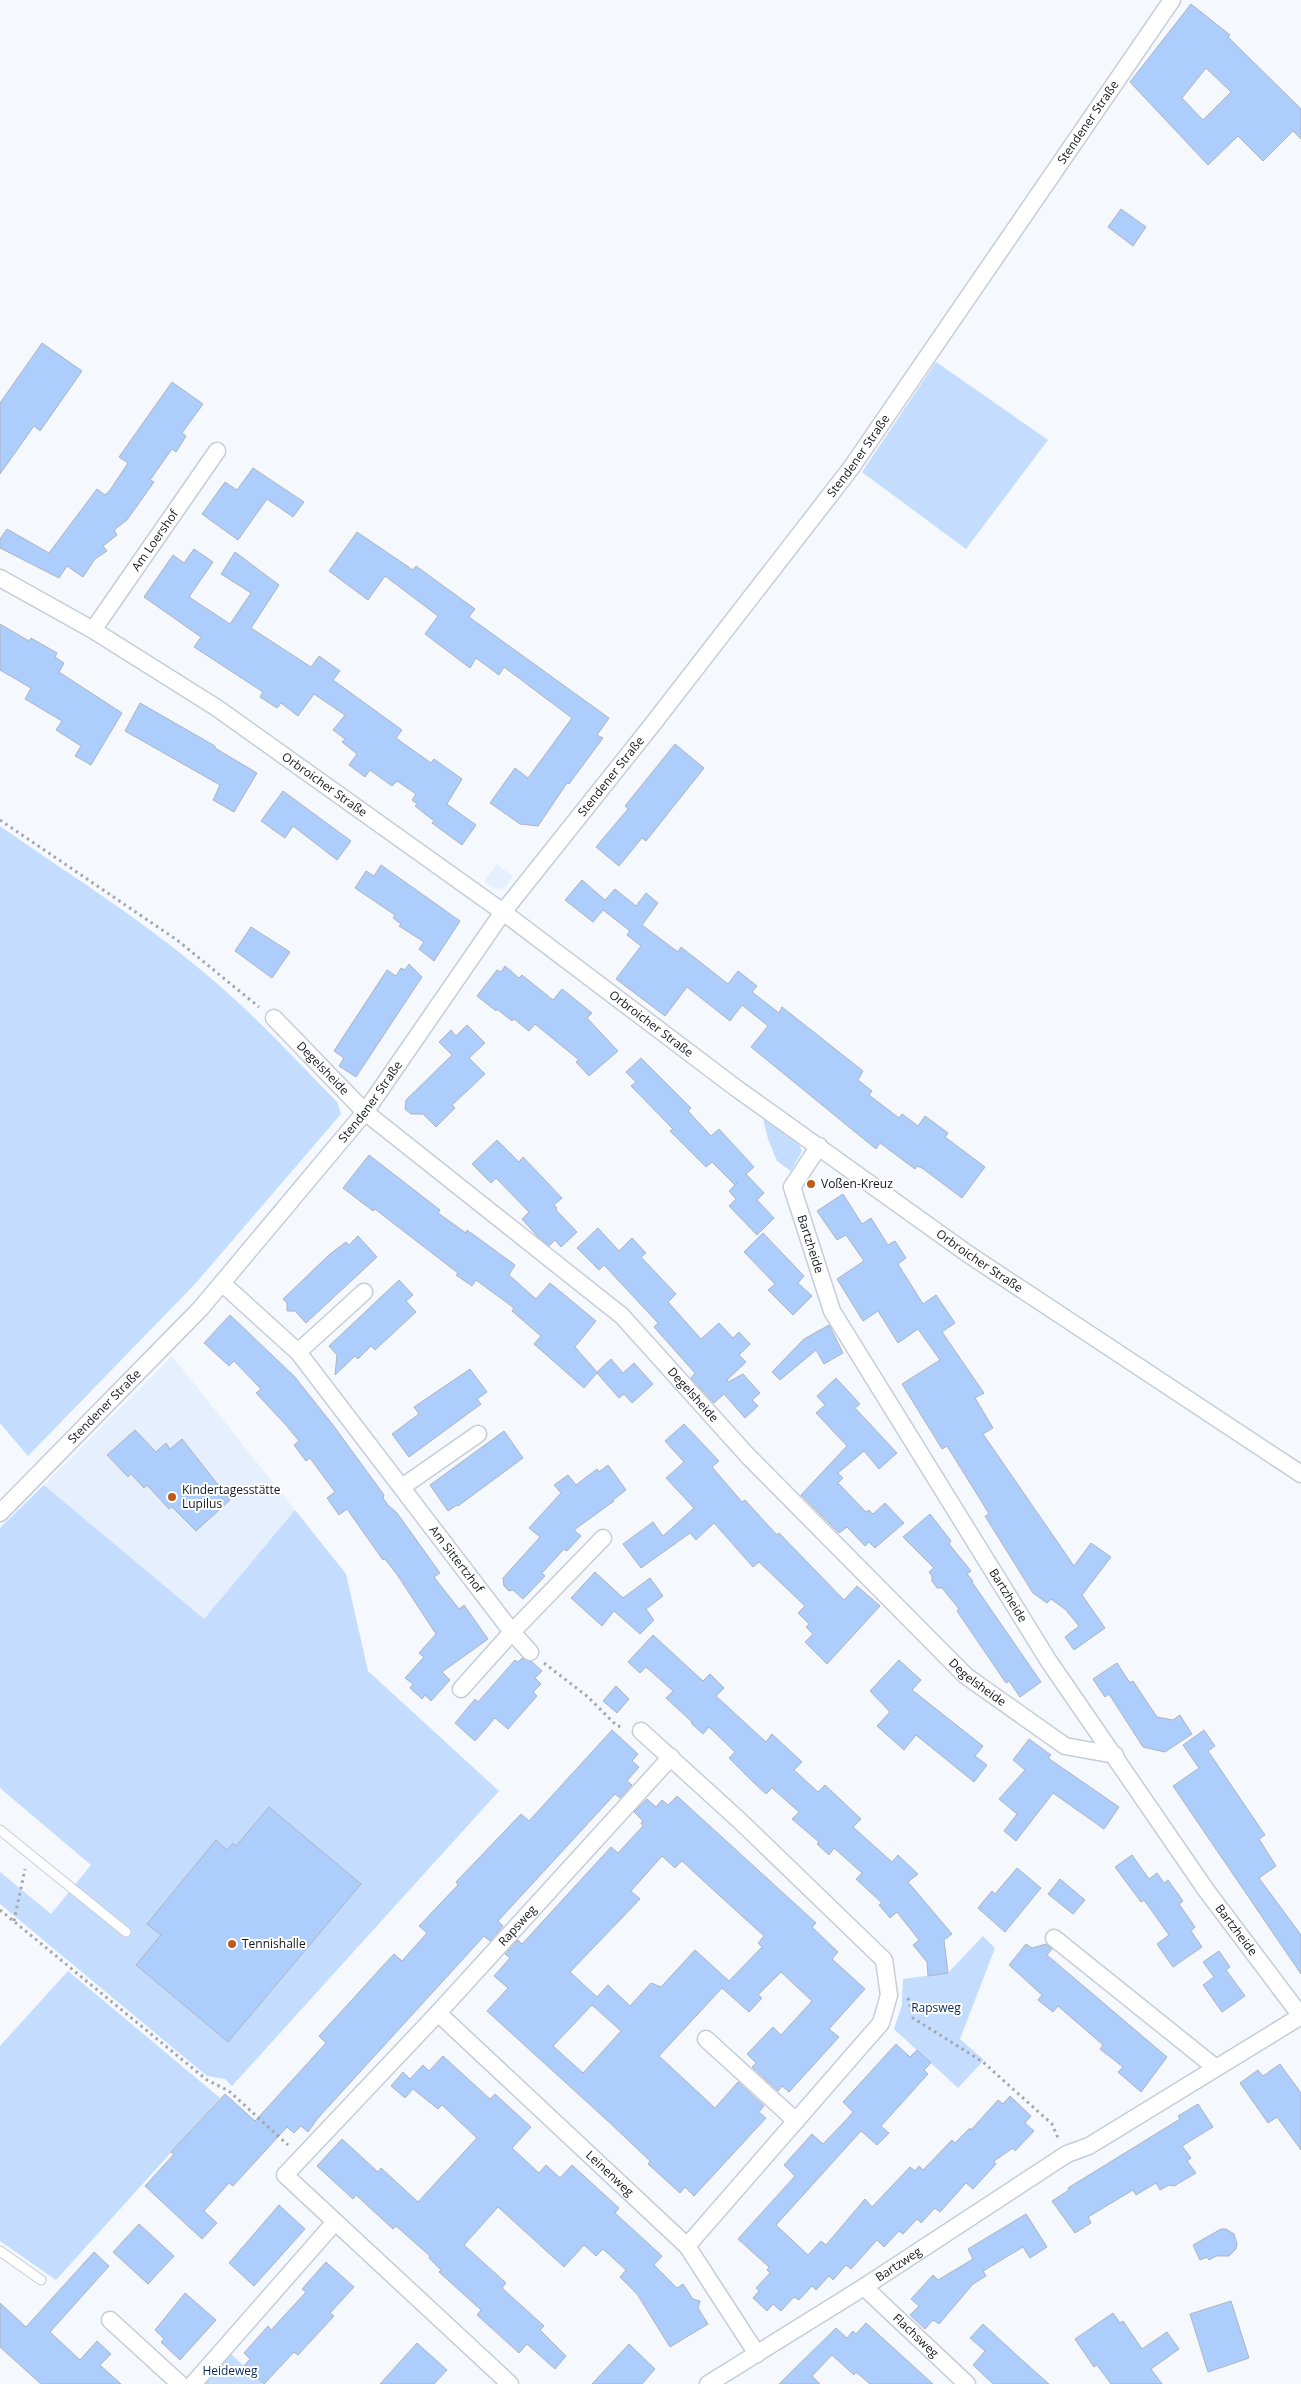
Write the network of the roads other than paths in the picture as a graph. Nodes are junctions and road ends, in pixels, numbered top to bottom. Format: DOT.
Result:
graph roads {
  1 [pos="1172,0"];
  2 [pos="217,451"];
  3 [pos="0,578"];
  4 [pos="93,630"];
  5 [pos="503,912"];
  6 [pos="274,1018"];
  7 [pos="365,1112"];
  8 [pos="819,1146"];
  9 [pos="223,1284"];
  10 [pos="364,1292"];
  11 [pos="298,1352"];
  12 [pos="478,1434"];
  13 [pos="1301,1474"];
  14 [pos="402,1487"];
  15 [pos="0,1512"];
  16 [pos="603,1538"];
  17 [pos="512,1632"];
  18 [pos="530,1652"];
  19 [pos="460,1690"];
  20 [pos="642,1731"];
  21 [pos="1115,1755"];
  22 [pos="671,1757"];
  23 [pos="0,1830"];
  24 [pos="126,1932"];
  25 [pos="1054,1938"];
  26 [pos="438,2013"];
  27 [pos="1301,2016"];
  28 [pos="706,2039"];
  29 [pos="1216,2068"];
  30 [pos="796,2121"];
  31 [pos="1089,2146"];
  32 [pos="336,2222"];
  33 [pos="687,2246"];
  34 [pos="0,2250"];
  35 [pos="41,2280"];
  36 [pos="864,2287"];
  37 [pos="110,2320"];
  38 [pos="757,2354"];
  39 [pos="180,2384"];
  40 [pos="193,2384"];
  41 [pos="510,2384"];
  42 [pos="708,2384"];
  43 [pos="967,2384"];
  1 -- 5 [label="street, Stendener Straße"];
  2 -- 4 [label="street, Am Loershof"];
  3 -- 4 [label="street, Orbroicher Straße"];
  4 -- 5 [label="street, Orbroicher Straße"];
  5 -- 7 [label="street, Stendener Straße"];
  5 -- 8 [label="street, Orbroicher Straße"];
  6 -- 7 [label="street, Degelsheide"];
  7 -- 9 [label="street, Stendener Straße"];
  7 -- 21 [label="street, Degelsheide"];
  8 -- 13 [label="street, Orbroicher Straße"];
  8 -- 21 [label="street, Bartzheide"];
  9 -- 11 [label="street, Am Sittertzhof"];
  9 -- 15 [label="street, Stendener Straße"];
  10 -- 11 [label="street"];
  11 -- 14 [label="street, Am Sittertzhof"];
  12 -- 14 [label="street"];
  14 -- 17 [label="street, Am Sittertzhof"];
  16 -- 17 [label="street"];
  17 -- 18 [label="street, Am Sittertzhof"];
  17 -- 19 [label="street"];
  20 -- 22 [label="street"];
  21 -- 27 [label="street, Bartzheide"];
  22 -- 26 [label="street, Rapsweg"];
  22 -- 30 [label="street"];
  23 -- 24 [label="lane"];
  25 -- 29 [label="street"];
  26 -- 32 [label="street, Rapsweg"];
  26 -- 33 [label="street, Leinenweg"];
  27 -- 29 [label="street, Bartzheide"];
  28 -- 30 [label="street"];
  29 -- 31 [label="street, Bartzheide"];
  30 -- 33 [label="street"];
  31 -- 36 [label="street, Bartzweg"];
  32 -- 40 [label="street"];
  32 -- 41 [label="street"];
  33 -- 38 [label="street, Leinenweg"];
  34 -- 35 [label="lane"];
  36 -- 38 [label="street, Bartzweg"];
  36 -- 43 [label="street, Flachsweg"];
  37 -- 39 [label="street"];
  38 -- 42 [label="street, Bartzweg"];
}
